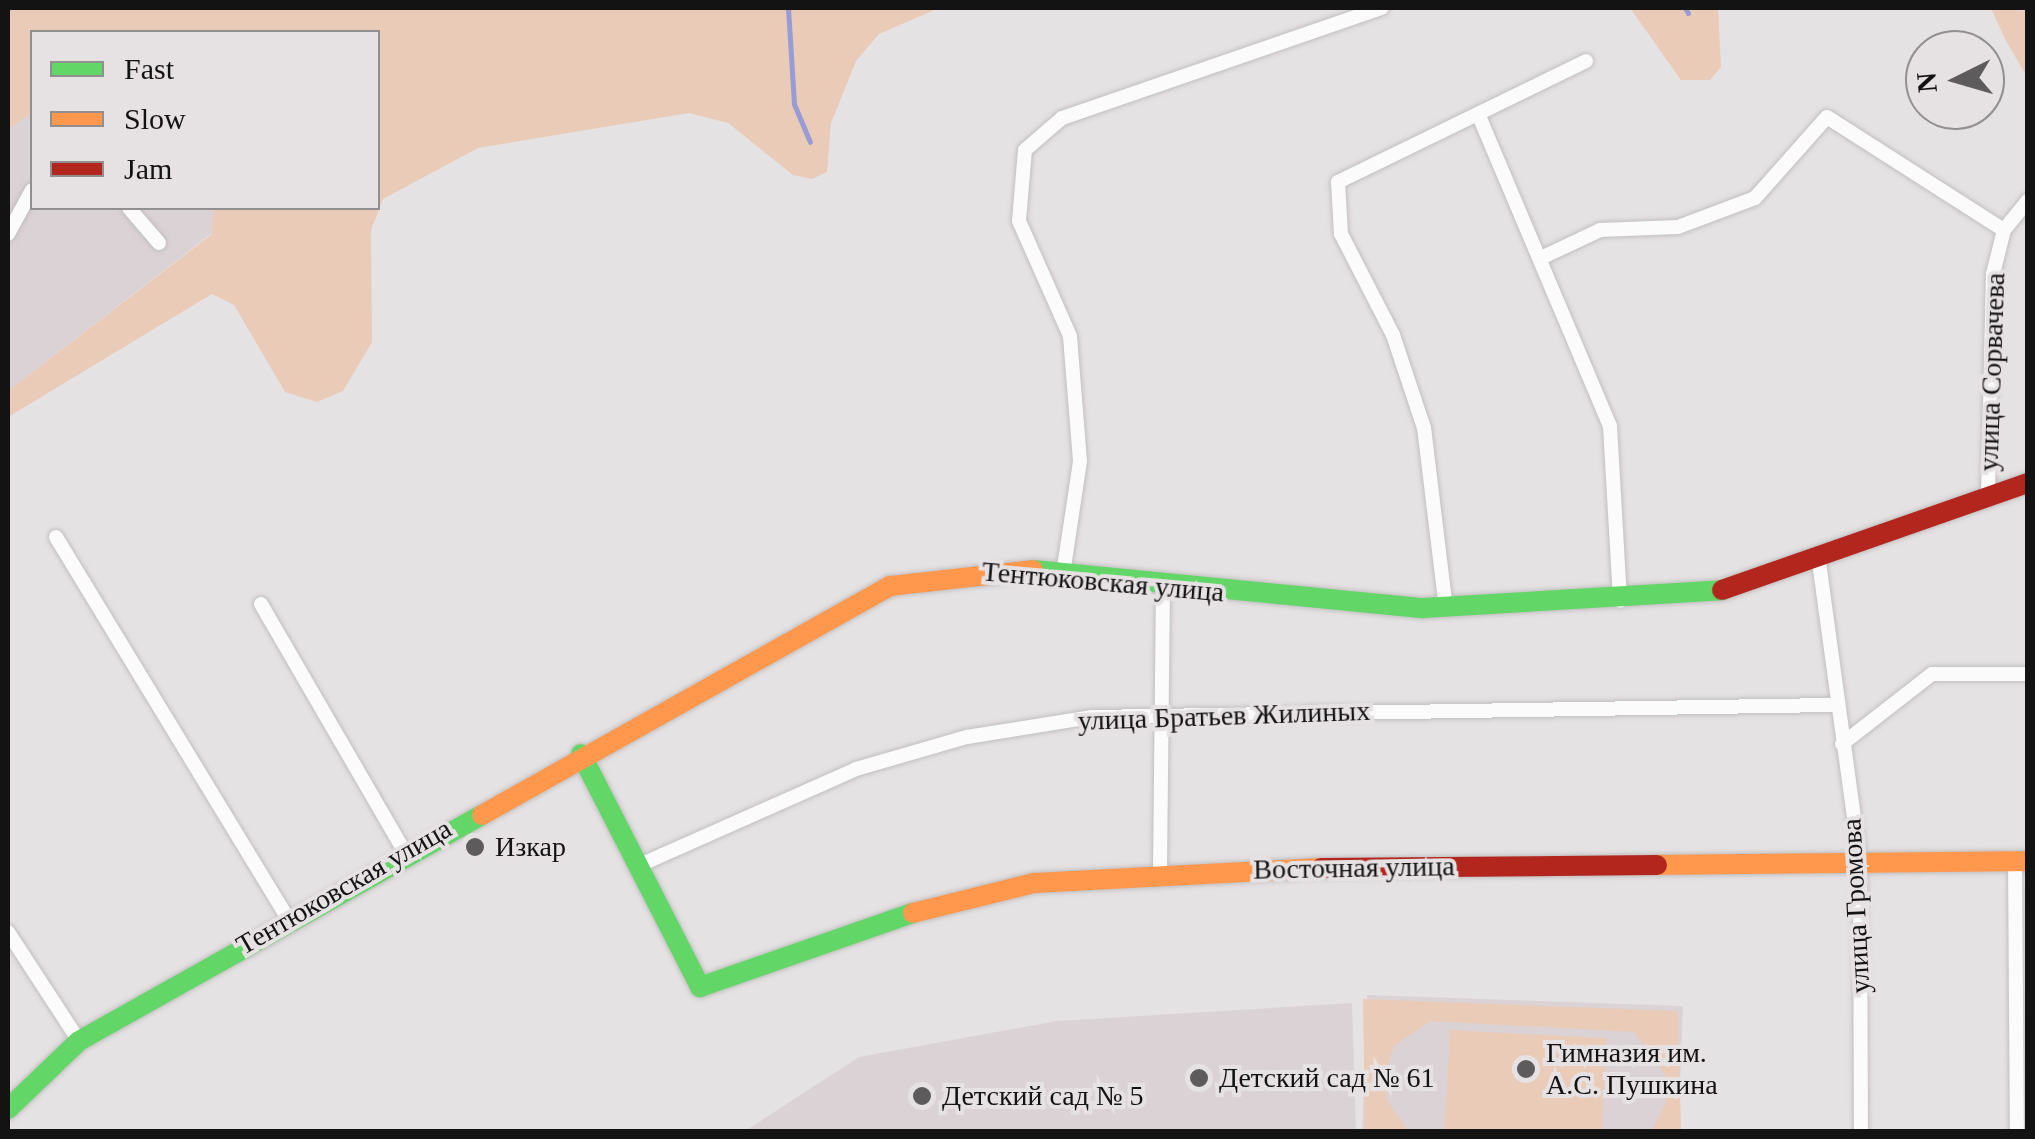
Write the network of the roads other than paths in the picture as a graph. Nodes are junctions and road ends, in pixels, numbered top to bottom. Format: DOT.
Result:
graph roads {
  1 [pos="1382,8"];
  2 [pos="1586,61"];
  3 [pos="1479,116"];
  4 [pos="30,194"];
  5 [pos="2028,200"];
  6 [pos="131,210"];
  7 [pos="2004,230"];
  8 [pos="8,234"];
  9 [pos="159,243"];
  10 [pos="1543,256"];
  11 [pos="2028,484"];
  12 [pos="1988,494"];
  13 [pos="56,538"];
  14 [pos="1819,562"];
  15 [pos="1063,574"];
  16 [pos="1163,586"];
  17 [pos="1620,601"];
  18 [pos="261,604"];
  19 [pos="1446,609"];
  20 [pos="2028,674"];
  21 [pos="1833,705"];
  22 [pos="1160,715"];
  23 [pos="1842,744"];
  24 [pos="581,754"];
  25 [pos="405,852"];
  26 [pos="2021,861"];
  27 [pos="1860,863"];
  28 [pos="642,864"];
  29 [pos="1160,870"];
  30 [pos="288,918"];
  31 [pos="8,932"];
  32 [pos="79,1041"];
  33 [pos="2022,1082"];
  34 [pos="8,1109"];
  35 [pos="1860,1132"];
  36 [pos="2017,1132"];
  1 -- 15 [label="street"];
  2 -- 3 [label="street"];
  3 -- 10 [label="street"];
  3 -- 19 [label="street"];
  4 -- 8 [label="street"];
  5 -- 7 [label="street, улица Сорвачева"];
  6 -- 9 [label="street"];
  7 -- 10 [label="street"];
  7 -- 12 [label="street, улица Сорвачева"];
  10 -- 17 [label="street"];
  11 -- 12 [label="street, Тентюковская улица"];
  12 -- 14 [label="street, Тентюковская улица"];
  13 -- 30 [label="street"];
  14 -- 17 [label="street, Тентюковская улица"];
  14 -- 21 [label="street, улица Громова"];
  15 -- 16 [label="street, Тентюковская улица"];
  15 -- 24 [label="street, Тентюковская улица"];
  16 -- 19 [label="street, Тентюковская улица"];
  16 -- 22 [label="street"];
  17 -- 19 [label="street, Тентюковская улица"];
  18 -- 25 [label="street"];
  20 -- 23 [label="street"];
  21 -- 22 [label="street, улица Братьев Жилиных"];
  21 -- 23 [label="street, улица Громова"];
  22 -- 28 [label="street, улица Братьев Жилиных"];
  22 -- 29 [label="street"];
  23 -- 27 [label="street, улица Громова"];
  24 -- 25 [label="street, Тентюковская улица"];
  24 -- 28 [label="street"];
  25 -- 30 [label="street, Тентюковская улица"];
  26 -- 27 [label="street, Восточная улица"];
  26 -- 33 [label="street"];
  27 -- 29 [label="street, Восточная улица"];
  27 -- 35 [label="street, улица Громова"];
  28 -- 29 [label="street, Восточная улица"];
  30 -- 32 [label="street, Тентюковская улица"];
  31 -- 32 [label="street"];
  32 -- 34 [label="street, Тентюковская улица"];
  33 -- 36 [label="street"];
}
